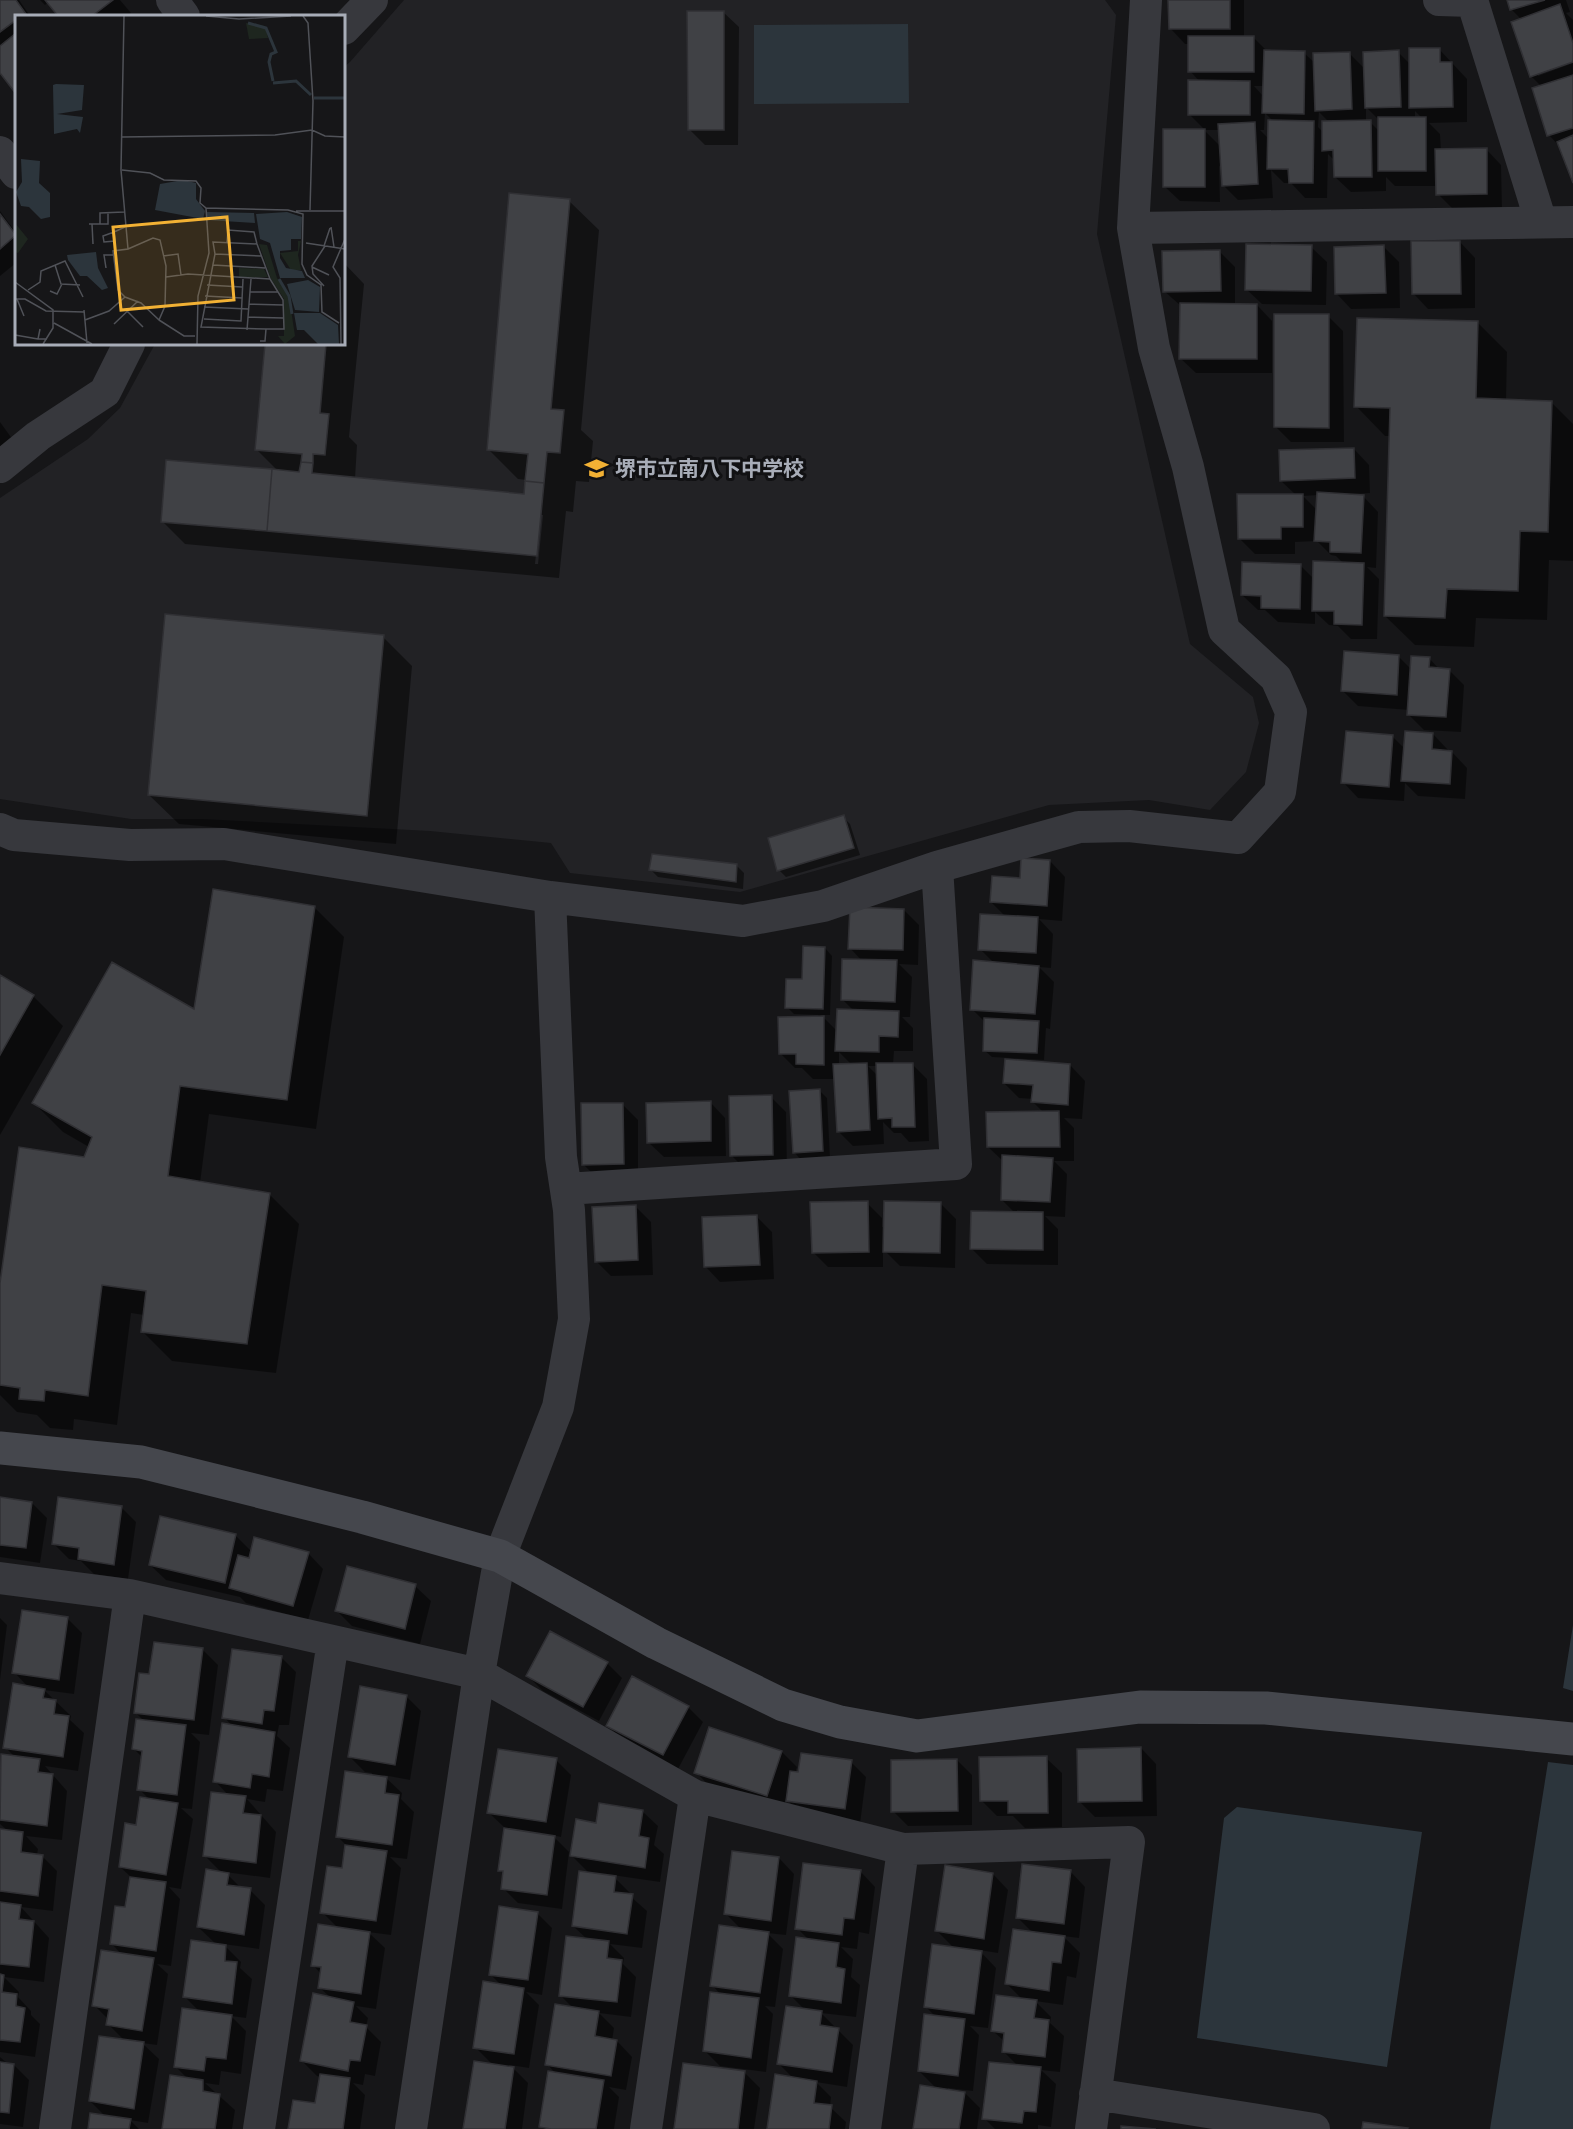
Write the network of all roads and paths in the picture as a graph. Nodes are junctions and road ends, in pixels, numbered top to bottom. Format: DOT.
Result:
graph roads {
  1 [pos="172,0"];
  2 [pos="372,0"];
  3 [pos="1146,0"];
  4 [pos="1438,0"];
  5 [pos="1472,0"];
  6 [pos="183,15"];
  7 [pos="345,28"];
  8 [pos="0,152"];
  9 [pos="15,172"];
  10 [pos="1541,222"];
  11 [pos="1573,222"];
  12 [pos="1132,228"];
  13 [pos="128,345"];
  14 [pos="0,467"];
  15 [pos="0,829"];
  16 [pos="937,867"];
  17 [pos="550,897"];
  18 [pos="566,1189"];
  19 [pos="0,1448"];
  20 [pos="500,1556"];
  21 [pos="0,1578"];
  22 [pos="130,1595"];
  23 [pos="333,1641"];
  24 [pos="479,1674"];
  25 [pos="1573,1739"];
  26 [pos="695,1796"];
  27 [pos="903,1849"];
  28 [pos="1095,2094"];
  29 [pos="56,2129"];
  30 [pos="259,2129"];
  31 [pos="411,2129"];
  32 [pos="646,2129"];
  33 [pos="865,2129"];
  34 [pos="1091,2129"];
  35 [pos="1314,2129"];
  1 -- 6 [label="street"];
  2 -- 7 [label="street"];
  3 -- 12 [label="street"];
  4 -- 5 [label="street"];
  5 -- 10 [label="street"];
  8 -- 9 [label="street"];
  10 -- 11 [label="street"];
  10 -- 12 [label="street"];
  12 -- 16 [label="street"];
  13 -- 14 [label="street"];
  15 -- 17 [label="street"];
  16 -- 17 [label="street"];
  16 -- 18 [label="street"];
  17 -- 18 [label="street"];
  18 -- 20 [label="street"];
  19 -- 20 [label="street"];
  20 -- 24 [label="street"];
  20 -- 25 [label="street"];
  21 -- 22 [label="street"];
  22 -- 23 [label="street"];
  22 -- 29 [label="street"];
  23 -- 24 [label="street"];
  23 -- 30 [label="street"];
  24 -- 26 [label="street"];
  24 -- 31 [label="street"];
  26 -- 27 [label="street"];
  26 -- 32 [label="street"];
  27 -- 28 [label="street"];
  27 -- 33 [label="street"];
  28 -- 34 [label="street"];
  28 -- 35 [label="street"];
}
